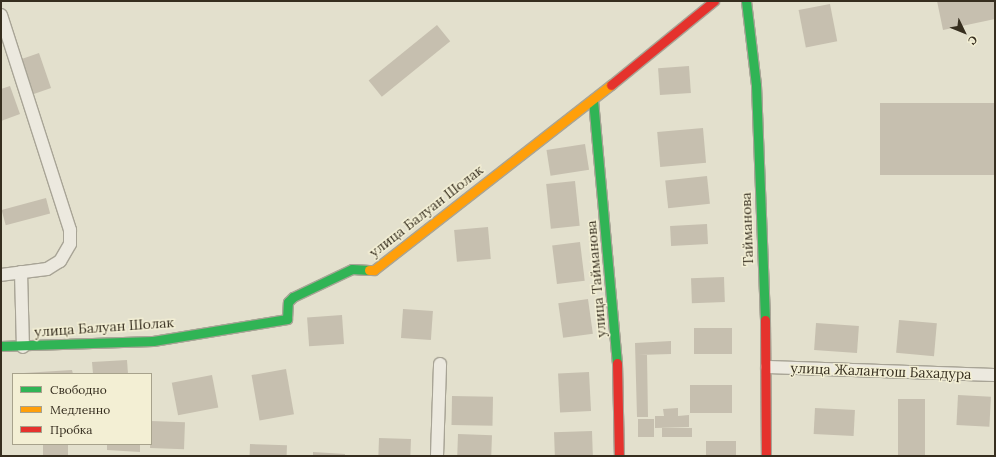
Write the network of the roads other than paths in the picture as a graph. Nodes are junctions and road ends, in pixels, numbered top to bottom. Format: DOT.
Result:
graph roads {
  1 [pos="714,1"];
  2 [pos="746,1"];
  3 [pos="1,15"];
  4 [pos="593,100"];
  5 [pos="21,272"];
  6 [pos="1,275"];
  7 [pos="1,346"];
  8 [pos="23,347"];
  9 [pos="440,364"];
  10 [pos="767,367"];
  11 [pos="995,375"];
  12 [pos="438,456"];
  13 [pos="619,456"];
  14 [pos="766,456"];
  1 -- 4 [label="street, улица Балуан Шолак"];
  2 -- 10 [label="street, Тайманова"];
  3 -- 5 [label="street"];
  4 -- 8 [label="street, улица Балуан Шолак"];
  4 -- 13 [label="street, улица Тайманова"];
  5 -- 6 [label="street"];
  5 -- 8 [label="street"];
  7 -- 8 [label="street, улица Балуан Шолак"];
  9 -- 12 [label="street"];
  10 -- 11 [label="street, улица Жалантош Бахадура"];
  10 -- 14 [label="street, Тайманова"];
}
